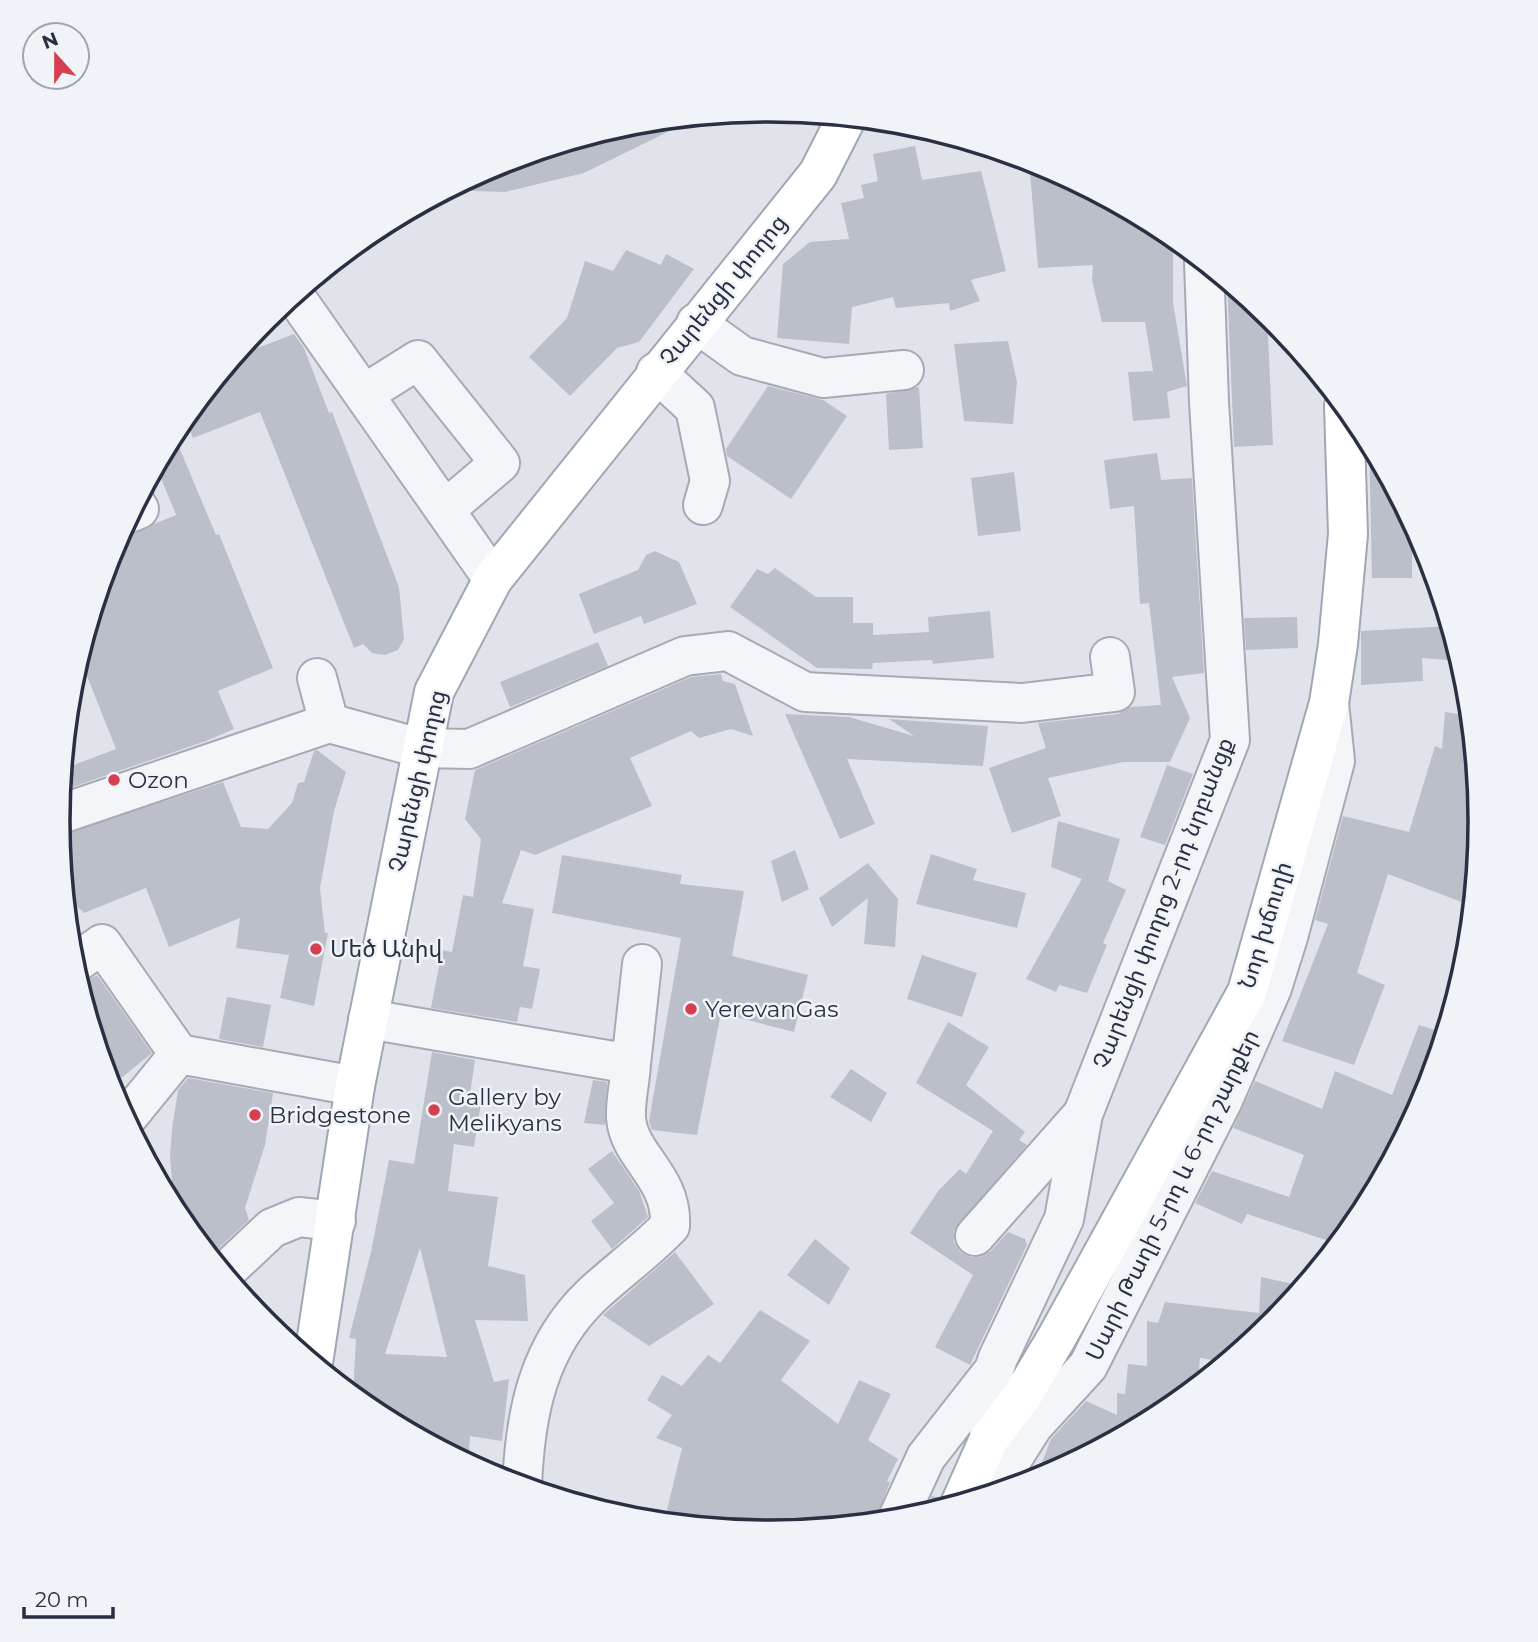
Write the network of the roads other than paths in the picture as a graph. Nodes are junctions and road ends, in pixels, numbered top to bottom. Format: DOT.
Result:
graph roads {
  1 [pos="842,126"];
  2 [pos="1204,274"];
  3 [pos="299,304"];
  4 [pos="696,323"];
  5 [pos="904,370"];
  6 [pos="656,372"];
  7 [pos="349,390"];
  8 [pos="1345,425"];
  9 [pos="703,505"];
  10 [pos="443,507"];
  11 [pos="493,579"];
  12 [pos="1110,657"];
  13 [pos="317,678"];
  14 [pos="1329,703"];
  15 [pos="329,723"];
  16 [pos="420,748"];
  17 [pos="70,811"];
  18 [pos="83,958"];
  19 [pos="642,964"];
  20 [pos="368,1019"];
  21 [pos="179,1054"];
  22 [pos="631,1065"];
  23 [pos="355,1086"];
  24 [pos="133,1110"];
  25 [pos="1083,1114"];
  26 [pos="336,1221"];
  27 [pos="975,1236"];
  28 [pos="230,1267"];
  29 [pos="315,1353"];
  30 [pos="994,1370"];
  31 [pos="1033,1426"];
  32 [pos="989,1440"];
  33 [pos="522,1475"];
  34 [pos="998,1482"];
  35 [pos="966,1491"];
  36 [pos="903,1507"];
  1 -- 4 [label="main road, Չարենցի փողոց"];
  2 -- 25 [label="street, Չարենցի փողոց 2-րդ նրբանցք"];
  3 -- 7 [label="street"];
  4 -- 5 [label="street"];
  4 -- 6 [label="main road, Չարենցի փողոց"];
  6 -- 9 [label="street"];
  6 -- 11 [label="main road, Չարենցի փողոց"];
  7 -- 10 [label="street"];
  7 -- 10 [label="street"];
  8 -- 14 [label="main road, Նոր խճուղի"];
  10 -- 11 [label="street"];
  11 -- 16 [label="main road, Չարենցի փողոց"];
  12 -- 16 [label="street"];
  13 -- 15 [label="street"];
  14 -- 31 [label="street, Սարի Թաղի 5-րդ և 6-րդ շարքեր"];
  14 -- 32 [label="main road, Նոր խճուղի"];
  15 -- 16 [label="street"];
  15 -- 17 [label="street"];
  16 -- 20 [label="main road, Չարենցի փողոց"];
  18 -- 21 [label="street"];
  19 -- 22 [label="street"];
  20 -- 22 [label="street"];
  20 -- 23 [label="main road, Չարենցի փողոց"];
  21 -- 23 [label="street"];
  21 -- 24 [label="street"];
  22 -- 33 [label="street"];
  23 -- 26 [label="main road, Չարենցի փողոց"];
  25 -- 27 [label="street"];
  25 -- 30 [label="street, Չարենցի փողոց 2-րդ նրբանցք"];
  26 -- 28 [label="street"];
  26 -- 29 [label="main road, Չարենցի փողոց"];
  30 -- 32 [label="street, Չարենցի փողոց 2-րդ նրբանցք"];
  30 -- 36 [label="street"];
  31 -- 32 [label="street, Սարի Թաղի 5-րդ և 6-րդ շարքեր"];
  31 -- 34 [label="street, Սարի Թաղի 5-րդ և 6-րդ շարքեր"];
  32 -- 35 [label="main road, Նոր խճուղի"];
}
